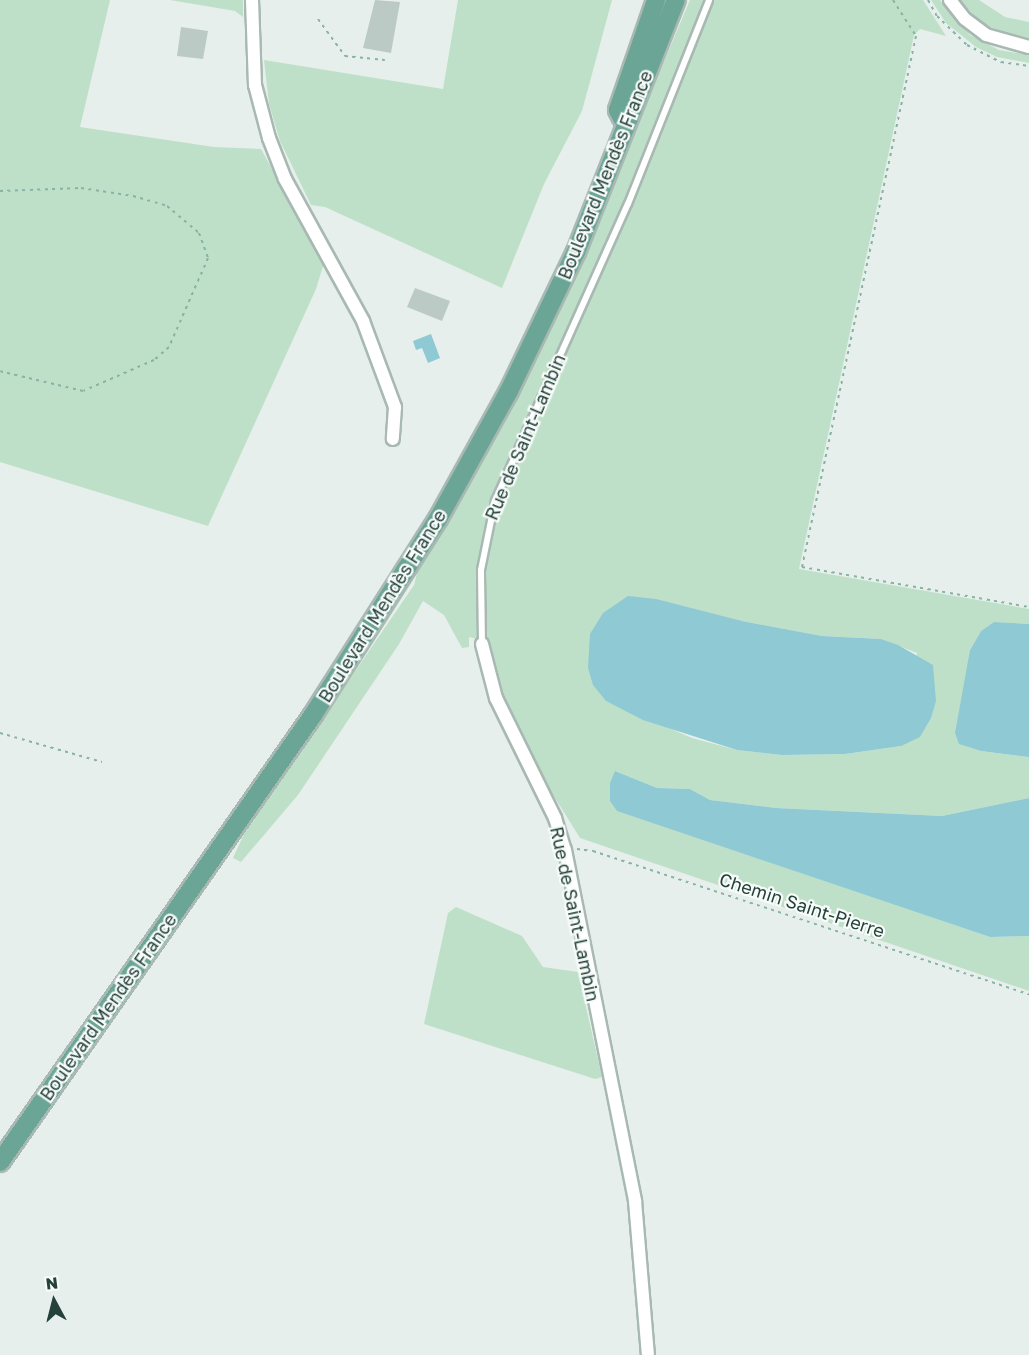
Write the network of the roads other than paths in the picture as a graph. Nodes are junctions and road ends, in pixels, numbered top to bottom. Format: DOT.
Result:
graph roads {
  1 [pos="252,0"];
  2 [pos="656,0"];
  3 [pos="667,0"];
  4 [pos="676,0"];
  5 [pos="686,0"];
  6 [pos="709,0"];
  7 [pos="950,0"];
  8 [pos="1029,47"];
  9 [pos="649,69"];
  10 [pos="622,118"];
  11 [pos="393,439"];
  12 [pos="482,644"];
  13 [pos="0,1144"];
  14 [pos="0,1162"];
  15 [pos="648,1355"];
  1 -- 11 [label="street"];
  2 -- 10 [label="main road"];
  3 -- 10 [label="main road, Boulevard Mendès France"];
  4 -- 9 [label="main road, Boulevard Mendès France"];
  5 -- 9 [label="main road"];
  6 -- 12 [label="lane, Rue de Saint-Lambin"];
  7 -- 8 [label="street"];
  9 -- 14 [label="main road, Boulevard Mendès France"];
  10 -- 13 [label="main road, Boulevard Mendès France"];
  12 -- 15 [label="street, Rue de Saint-Lambin"];
}
